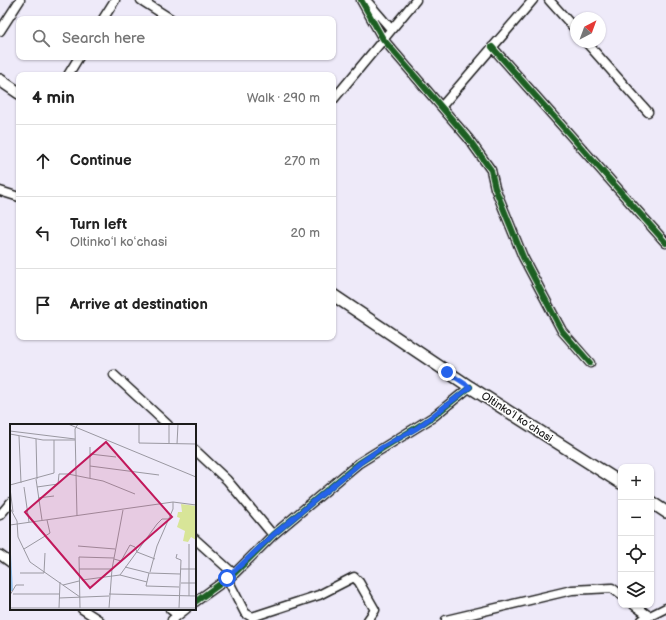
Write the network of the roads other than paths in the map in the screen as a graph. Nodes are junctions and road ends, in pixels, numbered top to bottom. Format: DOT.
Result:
graph roads {
  1 [pos="20,0"];
  2 [pos="115,0"];
  3 [pos="141,0"];
  4 [pos="361,0"];
  5 [pos="366,0"];
  6 [pos="416,0"];
  7 [pos="532,0"];
  8 [pos="549,0"];
  9 [pos="105,16"];
  10 [pos="166,16"];
  11 [pos="570,23"];
  12 [pos="391,29"];
  13 [pos="0,31"];
  14 [pos="383,39"];
  15 [pos="492,47"];
  16 [pos="591,48"];
  17 [pos="77,60"];
  18 [pos="70,72"];
  19 [pos="0,80"];
  20 [pos="16,91"];
  21 [pos="336,96"];
  22 [pos="442,106"];
  23 [pos="648,112"];
  24 [pos="0,191"];
  25 [pos="16,195"];
  26 [pos="666,243"];
  27 [pos="336,297"];
  28 [pos="590,363"];
  29 [pos="114,376"];
  30 [pos="470,387"];
  31 [pos="167,424"];
  32 [pos="196,451"];
  33 [pos="618,481"];
  34 [pos="10,503"];
  35 [pos="654,504"];
  36 [pos="666,512"];
  37 [pos="0,515"];
  38 [pos="273,535"];
  39 [pos="196,541"];
  40 [pos="0,555"];
  41 [pos="10,561"];
  42 [pos="231,576"];
  43 [pos="618,593"];
  44 [pos="196,601"];
  45 [pos="637,608"];
  46 [pos="666,608"];
  47 [pos="84,610"];
  48 [pos="185,610"];
  49 [pos="175,618"];
  50 [pos="646,618"];
  51 [pos="99,620"];
  52 [pos="368,620"];
  53 [pos="446,620"];
  1 -- 13 [label="street"];
  2 -- 9 [label="street"];
  3 -- 10 [label="street"];
  4 -- 14 [label="street"];
  5 -- 12 [label="street"];
  6 -- 12 [label="street"];
  7 -- 15 [label="street"];
  8 -- 11 [label="street"];
  12 -- 14 [label="street"];
  14 -- 21 [label="street"];
  14 -- 22 [label="street"];
  15 -- 22 [label="street"];
  15 -- 26 [label="street"];
  16 -- 23 [label="street"];
  17 -- 18 [label="street"];
  19 -- 20 [label="main road"];
  22 -- 28 [label="street"];
  24 -- 25 [label="street"];
  27 -- 30 [label="main road, Oltinkoʻl koʻchasi"];
  29 -- 31 [label="street"];
  30 -- 33 [label="main road, Oltinkoʻl koʻchasi"];
  30 -- 38 [label="street"];
  32 -- 38 [label="street"];
  34 -- 37 [label="street"];
  35 -- 36 [label="main road"];
  38 -- 42 [label="street"];
  39 -- 42 [label="street"];
  40 -- 41 [label="street"];
  42 -- 44 [label="street"];
  42 -- 52 [label="street"];
  43 -- 53 [label="street"];
  45 -- 50 [label="street"];
  46 -- 50 [label="street"];
  47 -- 51 [label="street"];
  48 -- 49 [label="street"];
}
